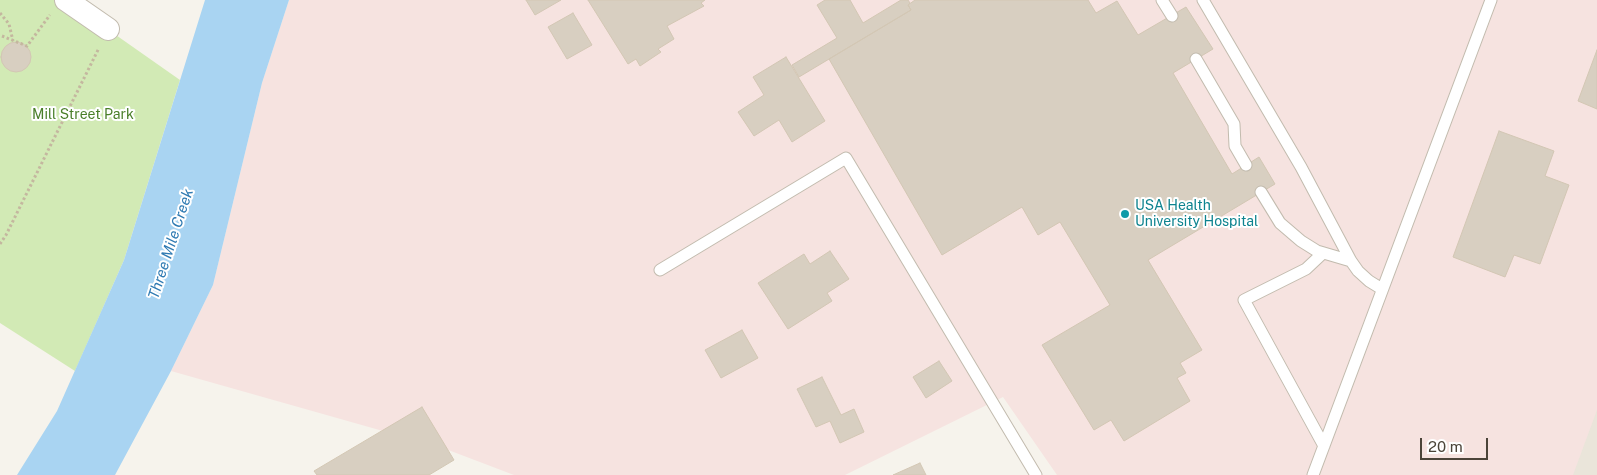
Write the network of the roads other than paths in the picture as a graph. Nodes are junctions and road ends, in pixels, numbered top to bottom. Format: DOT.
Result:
graph roads {
  1 [pos="1162,0"];
  2 [pos="1203,0"];
  3 [pos="1491,0"];
  4 [pos="61,4"];
  5 [pos="1172,16"];
  6 [pos="108,29"];
  7 [pos="1196,59"];
  8 [pos="1246,165"];
  9 [pos="1261,192"];
  10 [pos="1323,253"];
  11 [pos="1351,261"];
  12 [pos="660,270"];
  13 [pos="1382,289"];
  14 [pos="1324,446"];
  15 [pos="1036,475"];
  16 [pos="1313,475"];
  1 -- 5 [label="lane"];
  2 -- 11 [label="lane"];
  3 -- 13 [label="lane"];
  4 -- 6 [label="street"];
  7 -- 8 [label="lane"];
  9 -- 10 [label="lane"];
  10 -- 11 [label="lane"];
  10 -- 14 [label="lane"];
  11 -- 13 [label="lane"];
  12 -- 15 [label="lane"];
  13 -- 14 [label="lane"];
  14 -- 16 [label="lane"];
}
